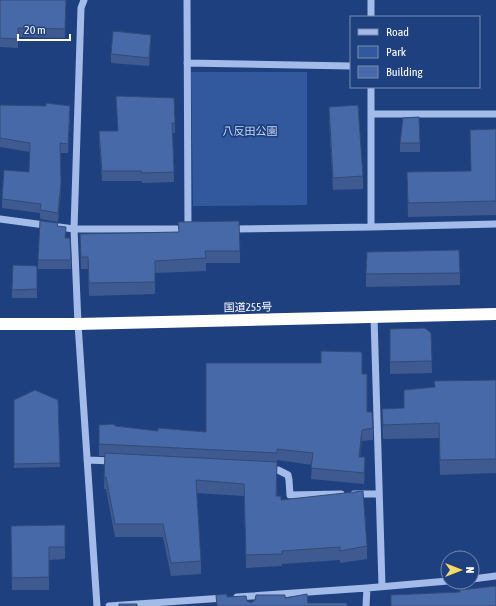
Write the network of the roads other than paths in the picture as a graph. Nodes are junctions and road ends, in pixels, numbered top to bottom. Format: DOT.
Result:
graph roads {
  1 [pos="84,0"];
  2 [pos="187,0"];
  3 [pos="371,0"];
  4 [pos="371,16"];
  5 [pos="187,63"];
  6 [pos="350,66"];
  7 [pos="372,88"];
  8 [pos="372,114"];
  9 [pos="496,114"];
  10 [pos="0,219"];
  11 [pos="496,224"];
  12 [pos="370,227"];
  13 [pos="74,229"];
  14 [pos="188,229"];
  15 [pos="196,229"];
  16 [pos="220,229"];
  17 [pos="496,314"];
  18 [pos="374,317"];
  19 [pos="0,324"];
  20 [pos="78,324"];
  21 [pos="87,460"];
  22 [pos="119,462"];
  23 [pos="262,469"];
  24 [pos="380,494"];
  25 [pos="496,576"];
  26 [pos="480,578"];
  27 [pos="440,582"];
  28 [pos="382,586"];
  29 [pos="367,588"];
  30 [pos="250,597"];
  31 [pos="97,606"];
  32 [pos="109,606"];
  33 [pos="251,606"];
  34 [pos="366,606"];
  1 -- 13 [label="street"];
  2 -- 5 [label="street"];
  3 -- 4 [label="street"];
  5 -- 6 [label="street"];
  5 -- 14 [label="street"];
  7 -- 8 [label="street"];
  8 -- 9 [label="street"];
  8 -- 12 [label="street"];
  10 -- 13 [label="street"];
  11 -- 12 [label="street"];
  12 -- 16 [label="street"];
  13 -- 14 [label="street"];
  13 -- 20 [label="street"];
  14 -- 15 [label="street"];
  17 -- 18 [label="highway, 国道255号"];
  18 -- 20 [label="highway, 国道255号"];
  18 -- 24 [label="street"];
  19 -- 20 [label="highway, 国道255号"];
  20 -- 21 [label="street"];
  21 -- 22 [label="street"];
  21 -- 31 [label="street"];
  23 -- 24 [label="street"];
  24 -- 28 [label="street"];
  25 -- 26 [label="street"];
  27 -- 28 [label="street"];
  28 -- 29 [label="street"];
  29 -- 30 [label="street"];
  29 -- 34 [label="street"];
  30 -- 32 [label="street"];
  30 -- 33 [label="street"];
}
